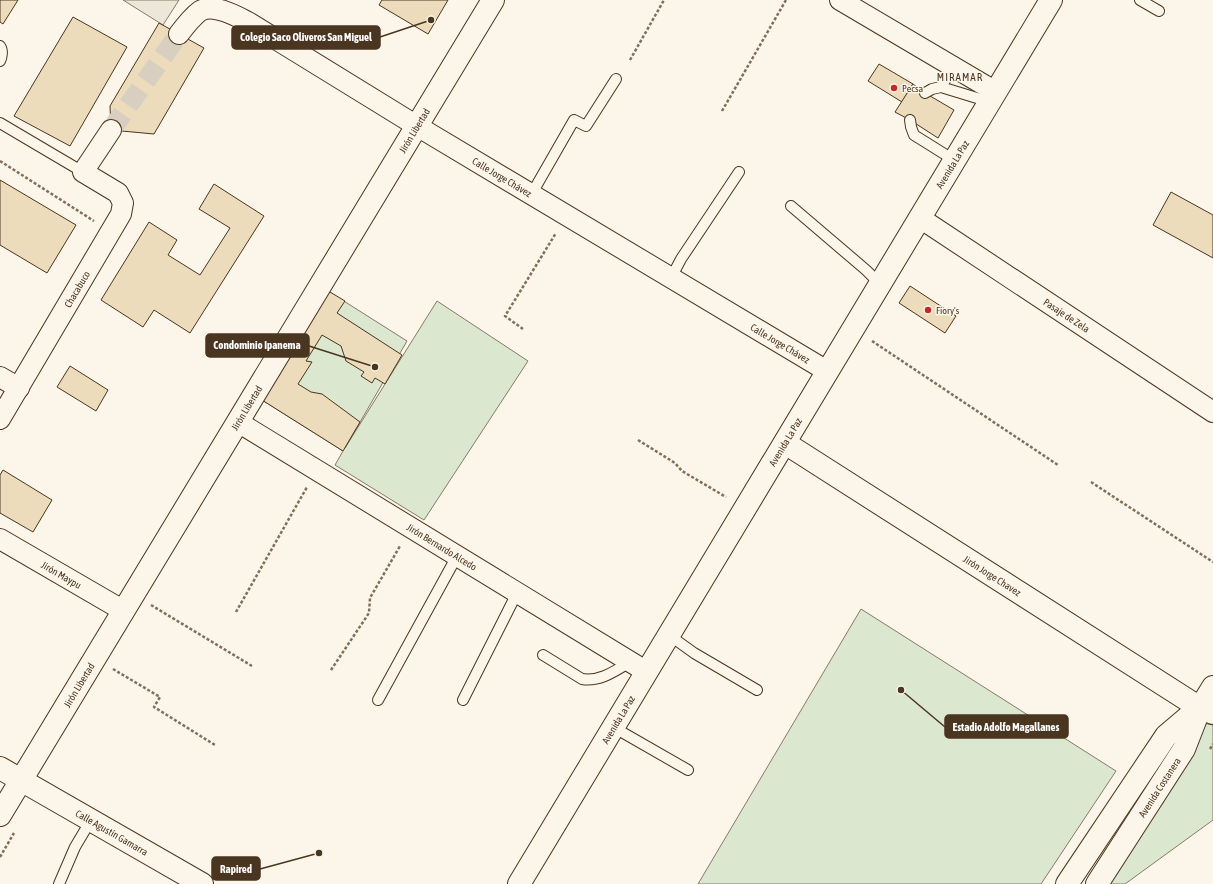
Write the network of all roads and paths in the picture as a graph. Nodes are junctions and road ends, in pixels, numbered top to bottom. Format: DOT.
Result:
graph roads {
  1 [pos="493,0"];
  2 [pos="664,0"];
  3 [pos="786,0"];
  4 [pos="840,0"];
  5 [pos="1051,0"];
  6 [pos="1140,0"];
  7 [pos="1159,11"];
  8 [pos="179,34"];
  9 [pos="0,46"];
  10 [pos="630,60"];
  11 [pos="0,61"];
  12 [pos="953,67"];
  13 [pos="616,79"];
  14 [pos="941,87"];
  15 [pos="924,93"];
  16 [pos="993,97"];
  17 [pos="722,111"];
  18 [pos="910,120"];
  19 [pos="0,123"];
  20 [pos="417,126"];
  21 [pos="111,130"];
  22 [pos="954,160"];
  23 [pos="0,161"];
  24 [pos="83,172"];
  25 [pos="739,172"];
  26 [pos="531,195"];
  27 [pos="791,206"];
  28 [pos="566,216"];
  29 [pos="920,218"];
  30 [pos="111,232"];
  31 [pos="671,278"];
  32 [pos="880,284"];
  33 [pos="523,328"];
  34 [pos="853,328"];
  35 [pos="827,371"];
  36 [pos="0,377"];
  37 [pos="19,388"];
  38 [pos="1213,412"];
  39 [pos="0,419"];
  40 [pos="238,422"];
  41 [pos="638,440"];
  42 [pos="785,444"];
  43 [pos="1058,465"];
  44 [pos="317,470"];
  45 [pos="1091,482"];
  46 [pos="745,509"];
  47 [pos="411,528"];
  48 [pos="0,539"];
  49 [pos="457,556"];
  50 [pos="1213,562"];
  51 [pos="517,593"];
  52 [pos="128,602"];
  53 [pos="236,612"];
  54 [pos="669,635"];
  55 [pos="543,655"];
  56 [pos="95,658"];
  57 [pos="252,666"];
  58 [pos="638,667"];
  59 [pos="331,670"];
  60 [pos="1213,687"];
  61 [pos="758,690"];
  62 [pos="378,700"];
  63 [pos="462,700"];
  64 [pos="1207,710"];
  65 [pos="614,727"];
  66 [pos="214,745"];
  67 [pos="0,768"];
  68 [pos="688,770"];
  69 [pos="21,780"];
  70 [pos="0,815"];
  71 [pos="91,820"];
  72 [pos="59,884"];
  73 [pos="202,884"];
  74 [pos="519,884"];
  75 [pos="1067,884"];
  76 [pos="1097,884"];
  1 -- 20 [label="main road, Jirón Libertad"];
  2 -- 10 [label="path"];
  3 -- 17 [label="path"];
  4 -- 12 [label="street"];
  5 -- 16 [label="main road, Avenida La Paz"];
  6 -- 7 [label="lane"];
  8 -- 20 [label="street, Calle Jorge Chávez"];
  9 -- 11 [label="lane"];
  12 -- 14 [label="lane"];
  12 -- 16 [label="street"];
  13 -- 26 [label="lane"];
  14 -- 15 [label="lane"];
  14 -- 16 [label="lane"];
  16 -- 22 [label="main road, Avenida La Paz"];
  18 -- 22 [label="lane"];
  19 -- 24 [label="lane"];
  20 -- 26 [label="street, Calle Jorge Chávez"];
  20 -- 40 [label="main road, Jirón Libertad"];
  21 -- 24 [label="street"];
  22 -- 29 [label="main road, Avenida La Paz"];
  23 -- 30 [label="path"];
  24 -- 30 [label="street, Chacabuco"];
  25 -- 31 [label="lane"];
  26 -- 28 [label="street, Calle Jorge Chávez"];
  27 -- 32 [label="lane"];
  28 -- 31 [label="street, Calle Jorge Chávez"];
  28 -- 33 [label="path"];
  29 -- 32 [label="main road, Avenida La Paz"];
  29 -- 38 [label="street, Pasaje de Zela"];
  30 -- 37 [label="street, Chacabuco"];
  31 -- 35 [label="street, Calle Jorge Chávez"];
  32 -- 34 [label="main road, Avenida La Paz"];
  34 -- 35 [label="main road, Avenida La Paz"];
  34 -- 43 [label="path"];
  35 -- 42 [label="main road, Avenida La Paz"];
  36 -- 37 [label="street"];
  37 -- 39 [label="street, Chacabuco"];
  40 -- 44 [label="street, Jirón Bernardo Alcedo"];
  40 -- 52 [label="main road, Jirón Libertad"];
  41 -- 46 [label="path"];
  42 -- 46 [label="main road, Avenida La Paz"];
  42 -- 64 [label="main road, Jirón Jorge Chavez"];
  44 -- 47 [label="street, Jirón Bernardo Alcedo"];
  44 -- 53 [label="path"];
  45 -- 50 [label="path"];
  46 -- 54 [label="main road, Avenida La Paz"];
  47 -- 49 [label="street, Jirón Bernardo Alcedo"];
  47 -- 59 [label="path"];
  48 -- 52 [label="street, Jirón Maypu"];
  49 -- 51 [label="street, Jirón Bernardo Alcedo"];
  49 -- 62 [label="lane"];
  51 -- 58 [label="street, Jirón Bernardo Alcedo"];
  51 -- 63 [label="lane"];
  52 -- 56 [label="main road, Jirón Libertad"];
  52 -- 57 [label="path"];
  54 -- 58 [label="main road, Avenida La Paz"];
  54 -- 61 [label="lane"];
  55 -- 58 [label="lane"];
  56 -- 66 [label="path"];
  56 -- 69 [label="main road, Jirón Libertad"];
  58 -- 65 [label="main road, Avenida La Paz"];
  60 -- 64 [label="main road, Avenida Costanera"];
  64 -- 75 [label="main road"];
  64 -- 76 [label="main road, Avenida Costanera"];
  65 -- 68 [label="lane"];
  65 -- 74 [label="main road, Avenida La Paz"];
  67 -- 69 [label="main road, Calle Agustín Gamarra"];
  69 -- 70 [label="main road, Jirón Libertad"];
  69 -- 71 [label="main road, Calle Agustín Gamarra"];
  71 -- 72 [label="lane"];
  71 -- 73 [label="main road, Calle Agustín Gamarra"];
}
